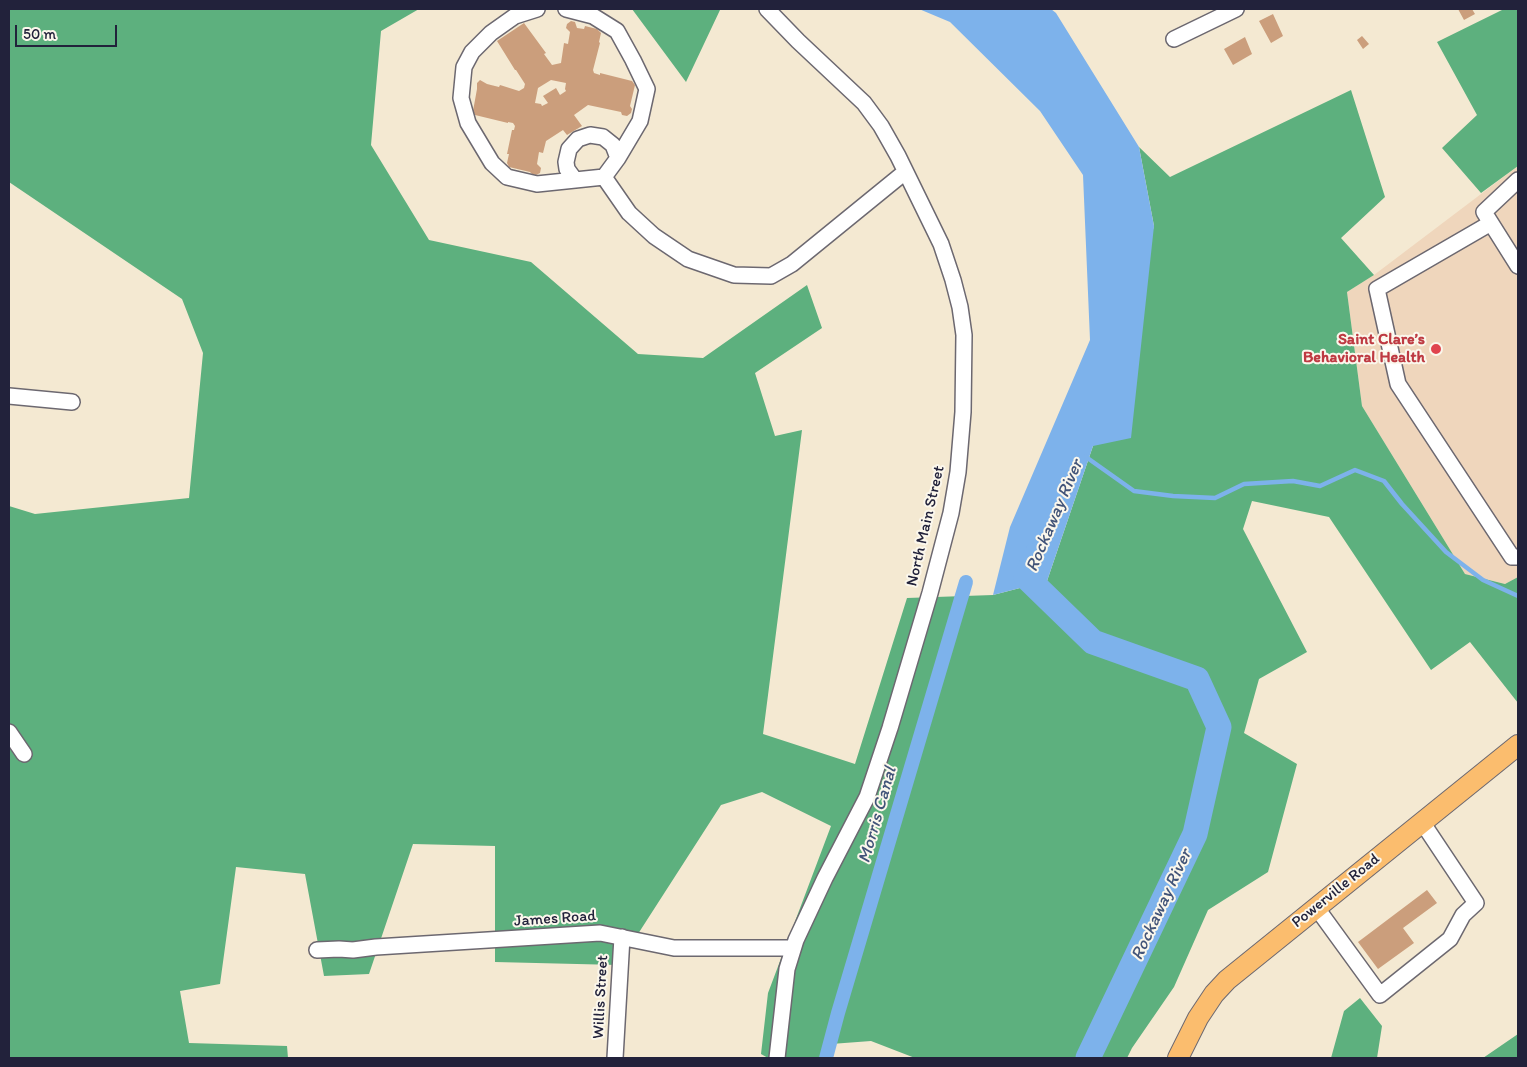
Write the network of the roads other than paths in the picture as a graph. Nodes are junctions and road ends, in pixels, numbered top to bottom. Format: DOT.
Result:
graph roads {
  1 [pos="537,9"];
  2 [pos="566,9"];
  3 [pos="767,9"];
  4 [pos="1236,9"];
  5 [pos="1174,39"];
  6 [pos="618,158"];
  7 [pos="905,172"];
  8 [pos="604,177"];
  9 [pos="575,180"];
  10 [pos="1518,180"];
  11 [pos="1491,223"];
  12 [pos="1518,266"];
  13 [pos="9,396"];
  14 [pos="72,402"];
  15 [pos="1514,548"];
  16 [pos="9,732"];
  17 [pos="1518,744"];
  18 [pos="24,754"];
  19 [pos="1422,822"];
  20 [pos="1316,907"];
  21 [pos="622,937"];
  22 [pos="793,948"];
  23 [pos="317,950"];
  24 [pos="615,1058"];
  25 [pos="777,1058"];
  26 [pos="1178,1058"];
  1 -- 9 [label="street"];
  2 -- 6 [label="street"];
  3 -- 7 [label="street, North Main Street"];
  4 -- 5 [label="street"];
  6 -- 8 [label="street"];
  6 -- 9 [label="street"];
  7 -- 8 [label="street"];
  7 -- 22 [label="street, North Main Street"];
  8 -- 9 [label="street"];
  10 -- 11 [label="street"];
  11 -- 12 [label="street"];
  11 -- 15 [label="street"];
  13 -- 14 [label="street"];
  16 -- 18 [label="street"];
  17 -- 19 [label="main road, Powerville Road"];
  19 -- 20 [label="main road, Powerville Road"];
  19 -- 20 [label="street"];
  20 -- 26 [label="main road, Powerville Road"];
  21 -- 22 [label="street, James Road"];
  21 -- 23 [label="street, James Road"];
  21 -- 24 [label="street, Willis Street"];
  22 -- 25 [label="street, North Main Street"];
}
